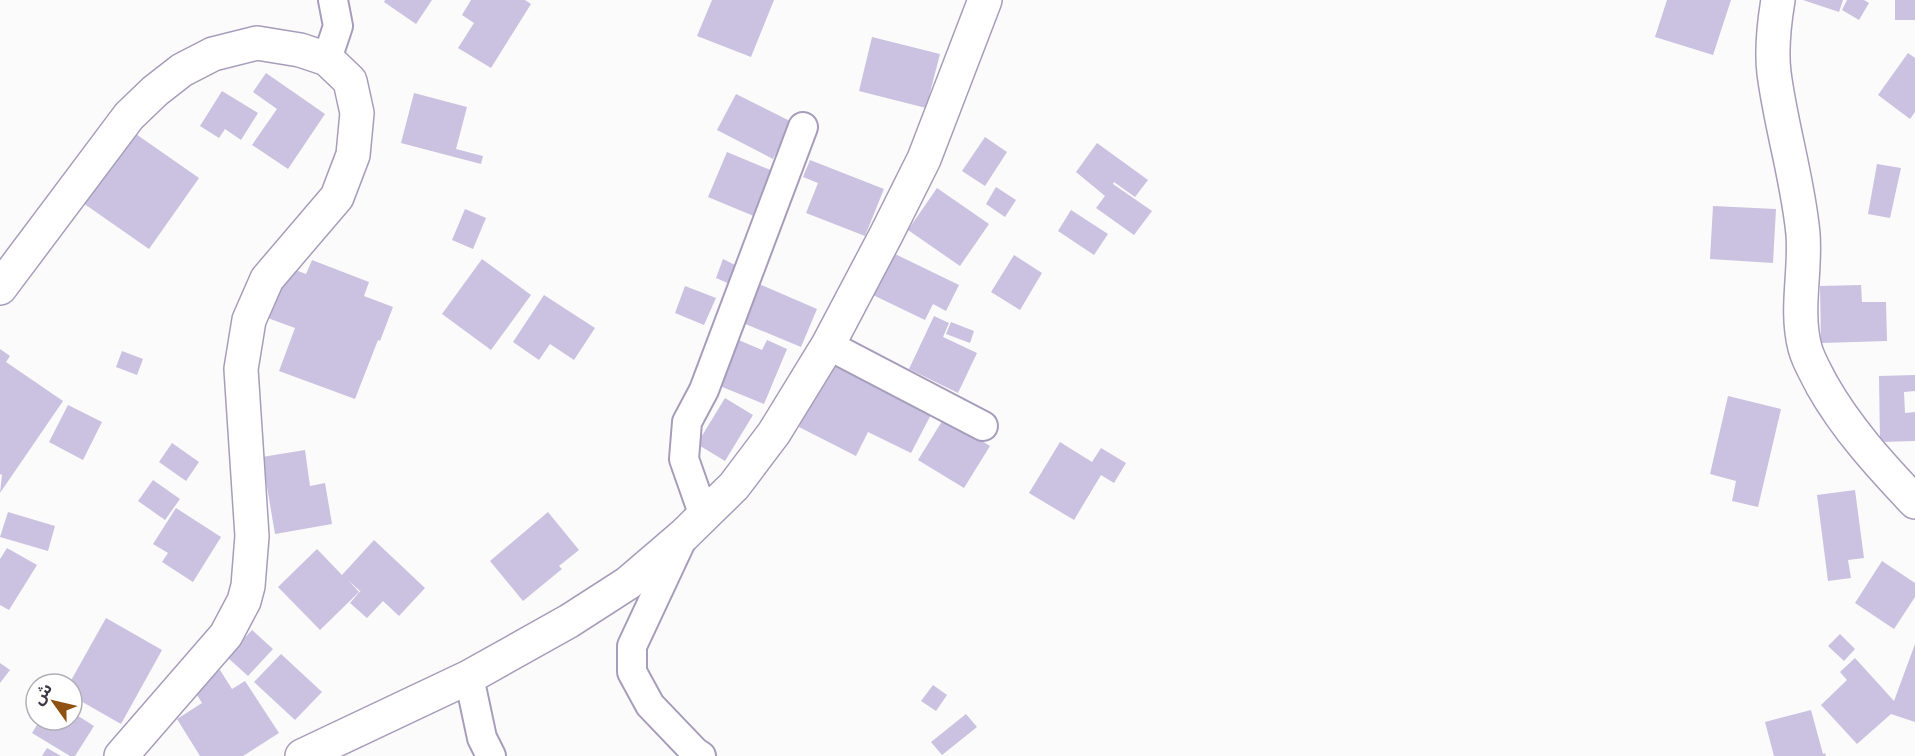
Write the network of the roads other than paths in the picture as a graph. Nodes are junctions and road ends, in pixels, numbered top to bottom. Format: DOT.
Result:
graph roads {
  1 [pos="333,0"];
  2 [pos="985,0"];
  3 [pos="1778,0"];
  4 [pos="327,59"];
  5 [pos="803,127"];
  6 [pos="0,288"];
  7 [pos="828,345"];
  8 [pos="983,426"];
  9 [pos="1915,502"];
  10 [pos="694,525"];
  11 [pos="469,677"];
  12 [pos="121,756"];
  13 [pos="302,756"];
  14 [pos="490,756"];
  15 [pos="701,756"];
  1 -- 4 [label="street"];
  2 -- 7 [label="main road"];
  3 -- 9 [label="main road"];
  4 -- 6 [label="main road"];
  4 -- 12 [label="main road"];
  5 -- 10 [label="street"];
  7 -- 8 [label="street"];
  7 -- 10 [label="main road"];
  10 -- 11 [label="main road"];
  10 -- 15 [label="street"];
  11 -- 13 [label="main road"];
  11 -- 14 [label="street"];
}
